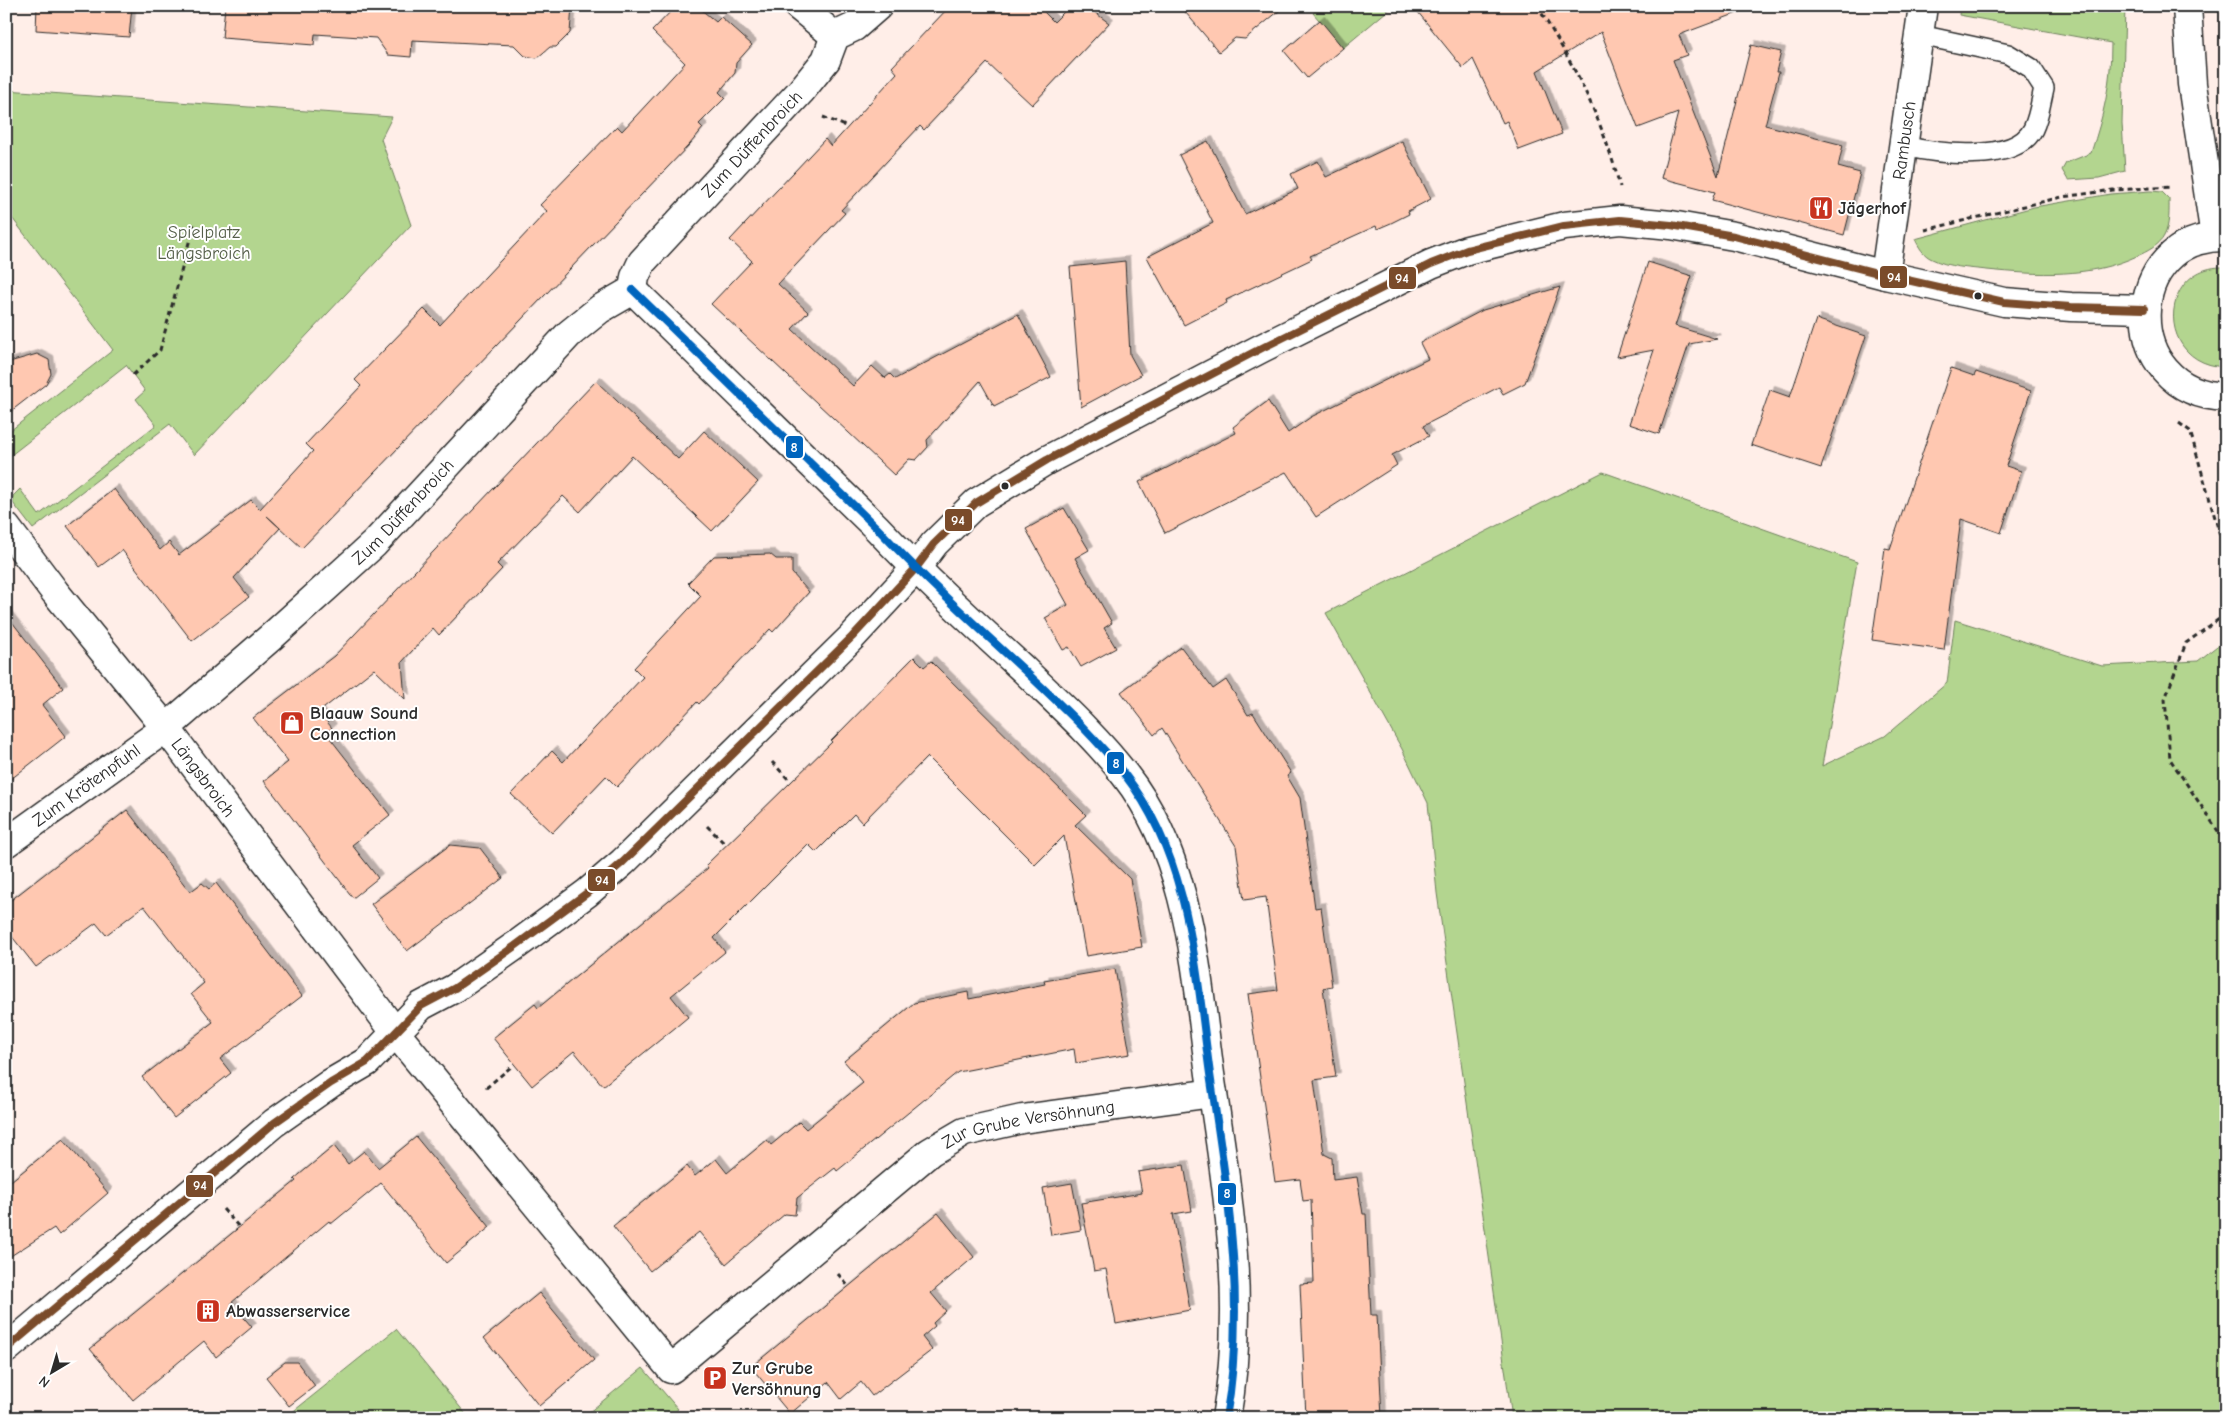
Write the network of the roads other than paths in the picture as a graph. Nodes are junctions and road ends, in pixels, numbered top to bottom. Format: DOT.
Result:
graph roads {
  1 [pos="798,6"];
  2 [pos="878,6"];
  3 [pos="1923,6"];
  4 [pos="2187,6"];
  5 [pos="1920,35"];
  6 [pos="835,36"];
  7 [pos="1903,146"];
  8 [pos="2220,237"];
  9 [pos="1885,275"];
  10 [pos="633,290"];
  11 [pos="2144,309"];
  12 [pos="2226,397"];
  13 [pos="6,527"];
  14 [pos="916,568"];
  15 [pos="166,728"];
  16 [pos="6,843"];
  17 [pos="395,1032"];
  18 [pos="1213,1093"];
  19 [pos="6,1349"];
  20 [pos="1226,1418"];
  1 -- 6 [label="street"];
  2 -- 6 [label="street"];
  3 -- 5 [label="street, Rambusch"];
  4 -- 8 [label="street"];
  5 -- 7 [label="street, Rambusch"];
  5 -- 7 [label="lane"];
  6 -- 10 [label="street, Zum Düffenbroich"];
  7 -- 9 [label="street, Rambusch"];
  8 -- 11 [label="street"];
  9 -- 11 [label="street"];
  9 -- 14 [label="street"];
  10 -- 14 [label="street"];
  10 -- 15 [label="street, Zum Düffenbroich"];
  11 -- 12 [label="street"];
  13 -- 15 [label="street, Längsbroich"];
  14 -- 17 [label="street"];
  14 -- 18 [label="street"];
  15 -- 16 [label="street, Zum Krötenpfuhl"];
  15 -- 17 [label="street, Längsbroich"];
  17 -- 18 [label="street, Zur Grube Versöhnung"];
  17 -- 19 [label="street"];
  18 -- 20 [label="street"];
}
